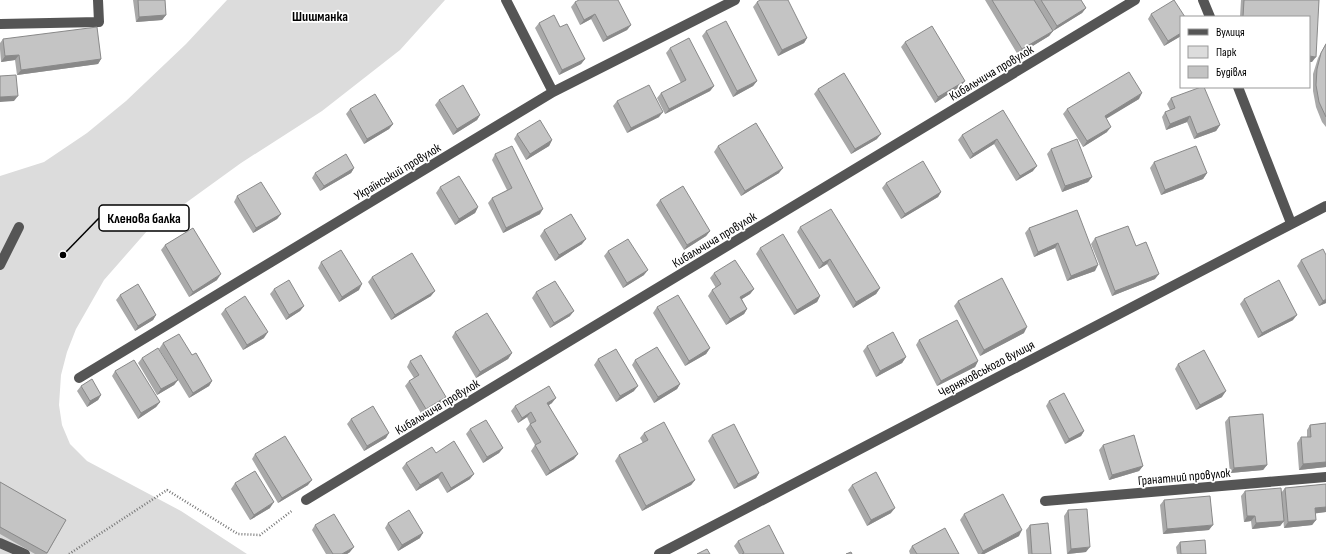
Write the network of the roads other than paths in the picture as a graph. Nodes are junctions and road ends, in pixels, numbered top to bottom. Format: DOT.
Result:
graph roads {
  1 [pos="98,0"];
  2 [pos="506,0"];
  3 [pos="735,0"];
  4 [pos="1135,0"];
  5 [pos="1203,0"];
  6 [pos="1210,16"];
  7 [pos="0,24"];
  8 [pos="1238,88"];
  9 [pos="553,92"];
  10 [pos="1326,206"];
  11 [pos="1291,223"];
  12 [pos="19,227"];
  13 [pos="0,265"];
  14 [pos="80,378"];
  15 [pos="1326,477"];
  16 [pos="306,500"];
  17 [pos="1044,501"];
  18 [pos="0,543"];
  19 [pos="25,554"];
  20 [pos="659,554"];
  1 -- 7 [label="street"];
  2 -- 9 [label="street"];
  3 -- 9 [label="street, Український провулок"];
  4 -- 16 [label="street, Кибальчича провулок"];
  5 -- 6 [label="street"];
  8 -- 11 [label="street"];
  9 -- 14 [label="street, Український провулок"];
  10 -- 11 [label="street, Черняховського вулиця"];
  11 -- 20 [label="street, Черняховського вулиця"];
  12 -- 13 [label="street"];
  15 -- 17 [label="street, Гранатний провулок"];
  18 -- 19 [label="street"];
}
